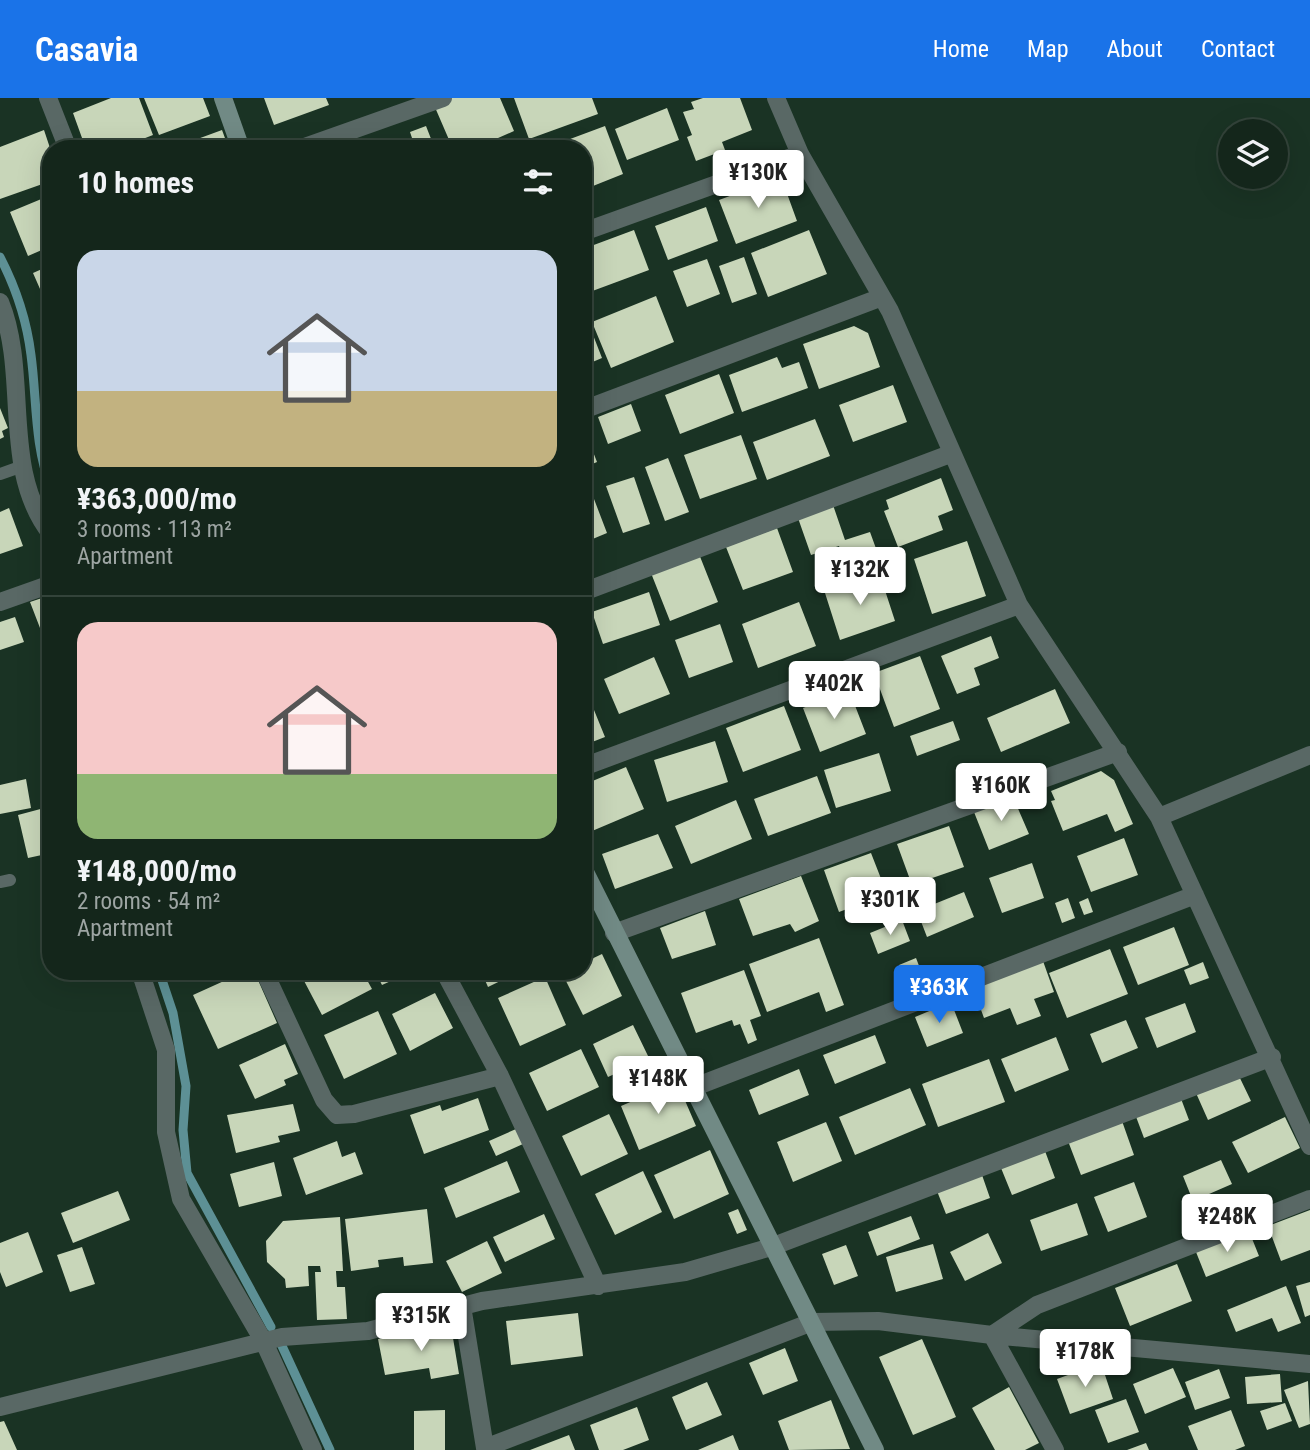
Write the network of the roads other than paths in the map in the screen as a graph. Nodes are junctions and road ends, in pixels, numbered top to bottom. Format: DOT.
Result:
graph roads {
  1 [pos="48,98"];
  2 [pos="223,98"];
  3 [pos="443,98"];
  4 [pos="776,98"];
  5 [pos="64,140"];
  6 [pos="238,140"];
  7 [pos="324,140"];
  8 [pos="800,154"];
  9 [pos="592,229"];
  10 [pos="882,297"];
  11 [pos="0,302"];
  12 [pos="592,407"];
  13 [pos="950,454"];
  14 [pos="20,467"];
  15 [pos="0,474"];
  16 [pos="42,515"];
  17 [pos="42,587"];
  18 [pos="592,589"];
  19 [pos="0,601"];
  20 [pos="1019,605"];
  21 [pos="1118,752"];
  22 [pos="1310,755"];
  23 [pos="592,764"];
  24 [pos="1158,817"];
  25 [pos="592,891"];
  26 [pos="1195,895"];
  27 [pos="614,933"];
  28 [pos="143,980"];
  29 [pos="268,980"];
  30 [pos="449,980"];
  31 [pos="1272,1057"];
  32 [pos="500,1076"];
  33 [pos="692,1088"];
  34 [pos="1310,1146"];
  35 [pos="1310,1199"];
  36 [pos="771,1247"];
  37 [pos="598,1286"];
  38 [pos="462,1306"];
  39 [pos="812,1322"];
  40 [pos="992,1335"];
  41 [pos="264,1342"];
  42 [pos="1310,1364"];
  43 [pos="0,1407"];
  44 [pos="485,1449"];
  45 [pos="313,1450"];
  46 [pos="875,1450"];
  47 [pos="1055,1450"];
  1 -- 5 [label="street"];
  2 -- 6 [label="street"];
  3 -- 7 [label="street"];
  4 -- 8 [label="street"];
  8 -- 9 [label="street"];
  8 -- 10 [label="street"];
  10 -- 12 [label="street"];
  10 -- 13 [label="street"];
  11 -- 14 [label="street"];
  13 -- 18 [label="street"];
  13 -- 20 [label="street"];
  14 -- 15 [label="lane"];
  14 -- 16 [label="street"];
  17 -- 19 [label="street"];
  20 -- 21 [label="street"];
  20 -- 23 [label="street"];
  21 -- 24 [label="street"];
  21 -- 27 [label="street"];
  22 -- 24 [label="street"];
  24 -- 26 [label="street"];
  25 -- 27 [label="street"];
  26 -- 31 [label="street"];
  26 -- 33 [label="street"];
  27 -- 33 [label="street"];
  28 -- 41 [label="street"];
  29 -- 32 [label="street"];
  30 -- 32 [label="street"];
  31 -- 34 [label="street"];
  31 -- 36 [label="street"];
  32 -- 37 [label="street"];
  33 -- 36 [label="street"];
  35 -- 40 [label="street"];
  36 -- 37 [label="street"];
  36 -- 39 [label="street"];
  37 -- 38 [label="street"];
  38 -- 41 [label="street"];
  38 -- 44 [label="street"];
  39 -- 40 [label="street"];
  39 -- 44 [label="street"];
  39 -- 46 [label="street"];
  40 -- 42 [label="street"];
  40 -- 47 [label="street"];
  41 -- 43 [label="street"];
  41 -- 45 [label="street"];
}
